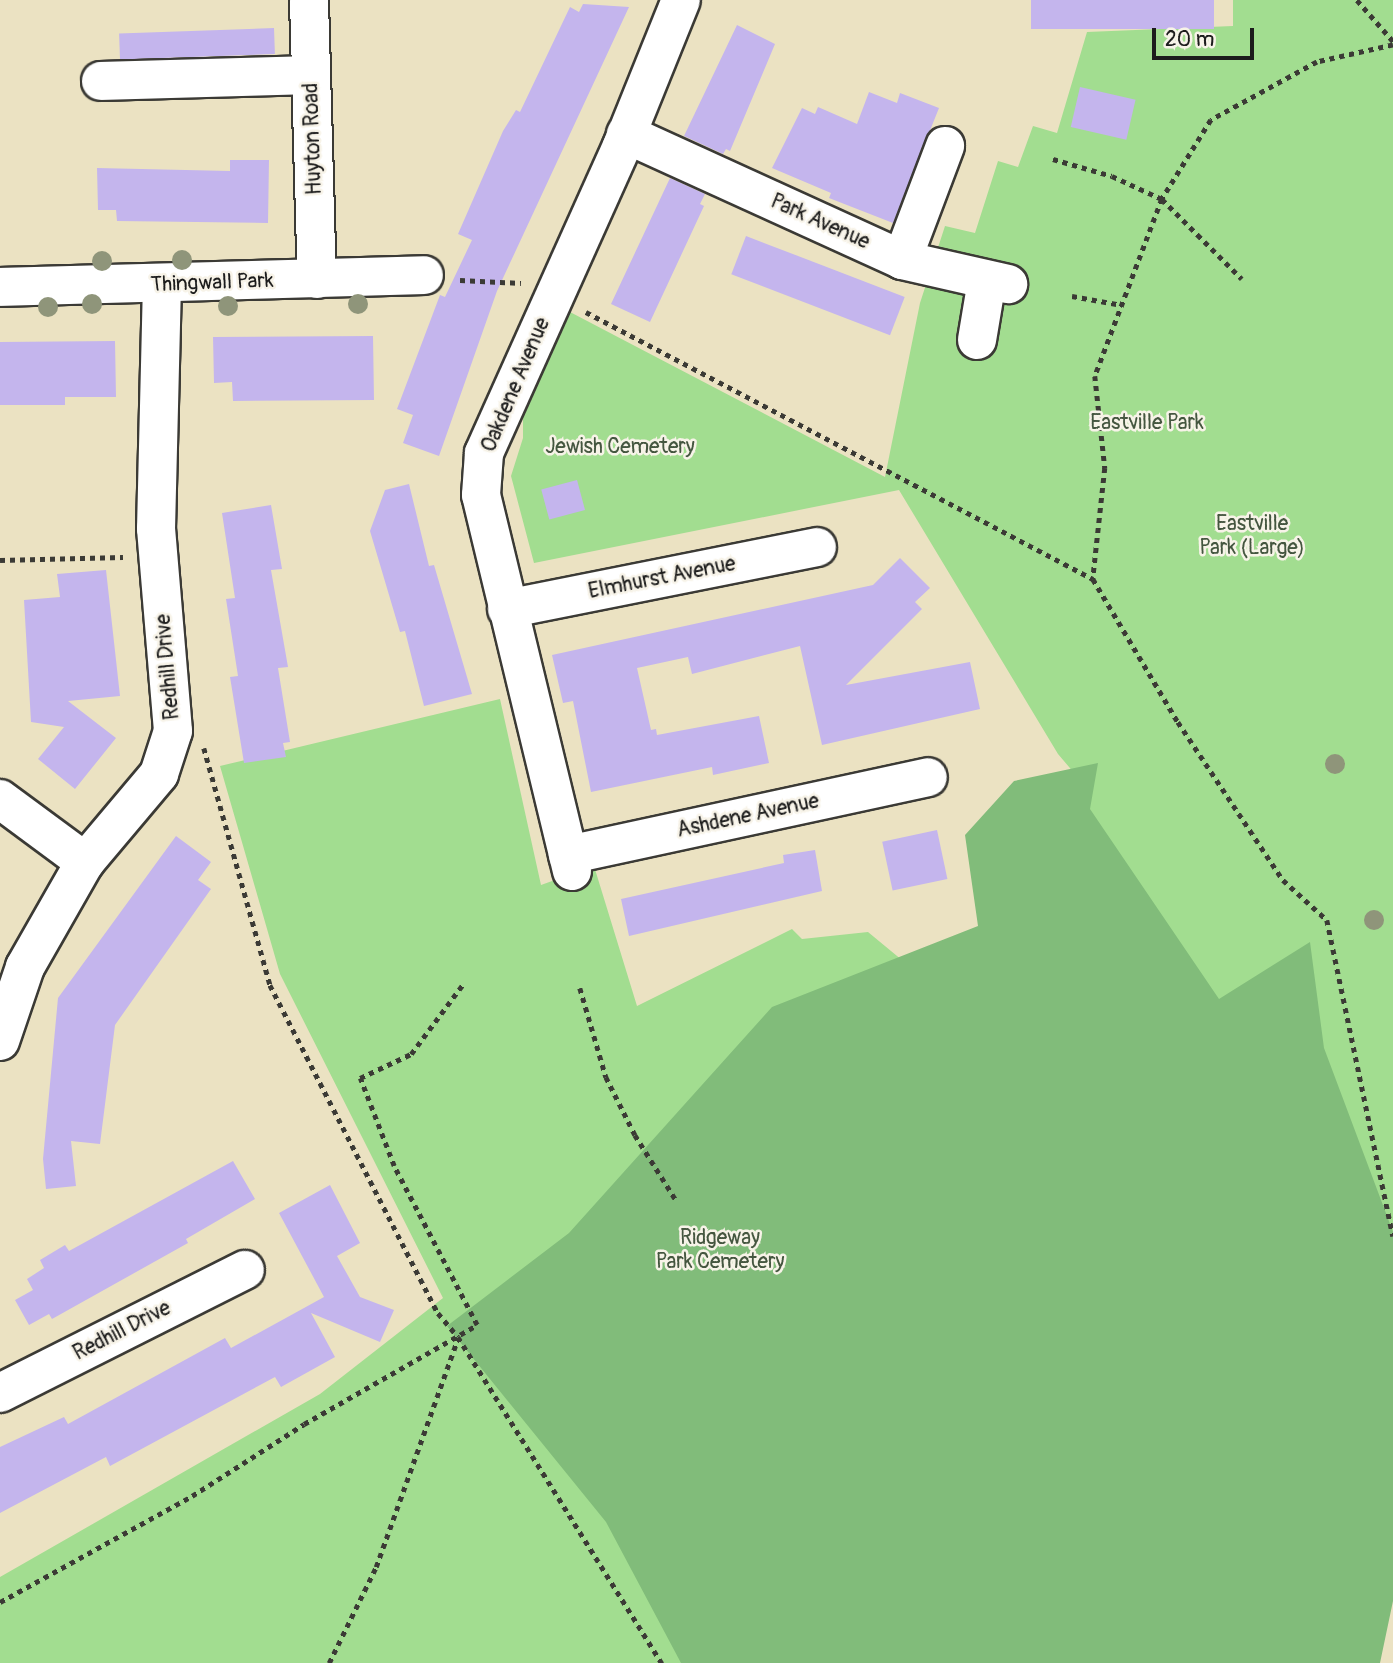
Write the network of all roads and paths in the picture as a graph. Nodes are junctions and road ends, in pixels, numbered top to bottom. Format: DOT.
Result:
graph roads {
  1 [pos="309,0"];
  2 [pos="681,0"];
  3 [pos="1357,0"];
  4 [pos="1393,43"];
  5 [pos="311,75"];
  6 [pos="101,81"];
  7 [pos="626,134"];
  8 [pos="945,146"];
  9 [pos="1053,159"];
  10 [pos="1162,199"];
  11 [pos="902,260"];
  12 [pos="439,277"];
  13 [pos="317,279"];
  14 [pos="1242,279"];
  15 [pos="162,286"];
  16 [pos="0,287"];
  17 [pos="555,295"];
  18 [pos="1072,296"];
  19 [pos="1122,305"];
  20 [pos="977,340"];
  21 [pos="817,547"];
  22 [pos="159,557"];
  23 [pos="0,560"];
  24 [pos="1093,579"];
  25 [pos="507,609"];
  26 [pos="173,731"];
  27 [pos="928,777"];
  28 [pos="0,799"];
  29 [pos="85,862"];
  30 [pos="570,863"];
  31 [pos="464,983"];
  32 [pos="580,988"];
  33 [pos="0,1041"];
  34 [pos="676,1200"];
  35 [pos="1393,1236"];
  36 [pos="245,1270"];
  37 [pos="458,1337"];
  38 [pos="0,1393"];
  39 [pos="0,1602"];
  40 [pos="329,1663"];
  41 [pos="662,1663"];
  1 -- 5 [label="street, Huyton Road"];
  2 -- 7 [label="street, Oakdene Avenue"];
  3 -- 4 [label="path"];
  4 -- 10 [label="path"];
  5 -- 6 [label="street"];
  5 -- 13 [label="street, Huyton Road"];
  7 -- 11 [label="street, Park Avenue"];
  7 -- 17 [label="street, Oakdene Avenue"];
  8 -- 11 [label="street"];
  9 -- 10 [label="path"];
  10 -- 14 [label="path"];
  10 -- 19 [label="path"];
  11 -- 20 [label="street, Park Avenue"];
  12 -- 13 [label="street, Thingwall Park"];
  12 -- 17 [label="path"];
  13 -- 15 [label="street, Thingwall Park"];
  15 -- 16 [label="street, Thingwall Park"];
  15 -- 22 [label="street, Redhill Drive"];
  17 -- 24 [label="path"];
  17 -- 25 [label="street, Oakdene Avenue"];
  18 -- 19 [label="path"];
  19 -- 24 [label="path"];
  21 -- 25 [label="street, Elmhurst Avenue"];
  22 -- 23 [label="path"];
  22 -- 26 [label="street, Redhill Drive"];
  24 -- 35 [label="path"];
  25 -- 30 [label="street, Oakdene Avenue"];
  26 -- 29 [label="street, Redhill Drive"];
  26 -- 37 [label="path"];
  27 -- 30 [label="street, Ashdene Avenue"];
  28 -- 29 [label="street"];
  29 -- 33 [label="street, Redhill Drive"];
  31 -- 37 [label="path"];
  32 -- 34 [label="path"];
  36 -- 38 [label="street, Redhill Drive"];
  37 -- 39 [label="path"];
  37 -- 40 [label="path"];
  37 -- 41 [label="path"];
}
